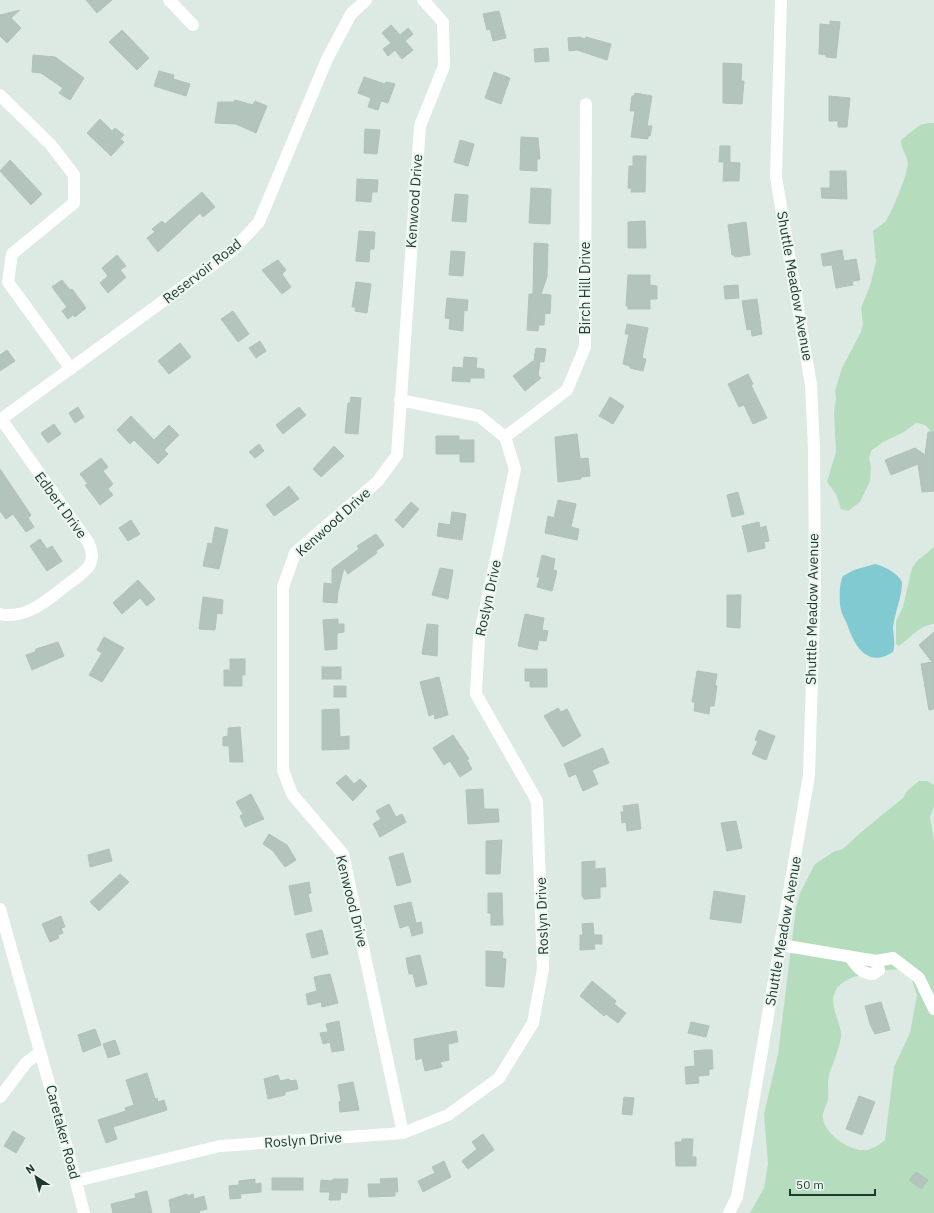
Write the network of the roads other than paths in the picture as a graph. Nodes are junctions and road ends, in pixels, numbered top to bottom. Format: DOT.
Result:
graph roads {
  1 [pos="169,0"];
  2 [pos="366,0"];
  3 [pos="423,0"];
  4 [pos="781,0"];
  5 [pos="193,25"];
  6 [pos="0,95"];
  7 [pos="586,104"];
  8 [pos="71,368"];
  9 [pos="400,400"];
  10 [pos="0,420"];
  11 [pos="505,437"];
  12 [pos="0,614"];
  13 [pos="0,909"];
  14 [pos="781,945"];
  15 [pos="934,1009"];
  16 [pos="40,1052"];
  17 [pos="0,1097"];
  18 [pos="403,1133"];
  19 [pos="76,1181"];
  20 [pos="84,1213"];
  21 [pos="729,1213"];
  1 -- 5 [label="street"];
  2 -- 8 [label="street, Reservoir Road"];
  3 -- 9 [label="street, Kenwood Drive"];
  4 -- 14 [label="street, Shuttle Meadow Avenue"];
  6 -- 8 [label="street"];
  7 -- 11 [label="street, Birch Hill Drive"];
  8 -- 10 [label="street, Reservoir Road"];
  9 -- 11 [label="street"];
  9 -- 18 [label="street, Kenwood Drive"];
  10 -- 12 [label="street, Edbert Drive"];
  11 -- 18 [label="street, Roslyn Drive"];
  13 -- 16 [label="street"];
  14 -- 15 [label="street"];
  14 -- 21 [label="street, Shuttle Meadow Avenue"];
  16 -- 17 [label="street"];
  16 -- 19 [label="street, Caretaker Road"];
  18 -- 19 [label="street, Roslyn Drive"];
  19 -- 20 [label="street, Caretaker Road"];
}
